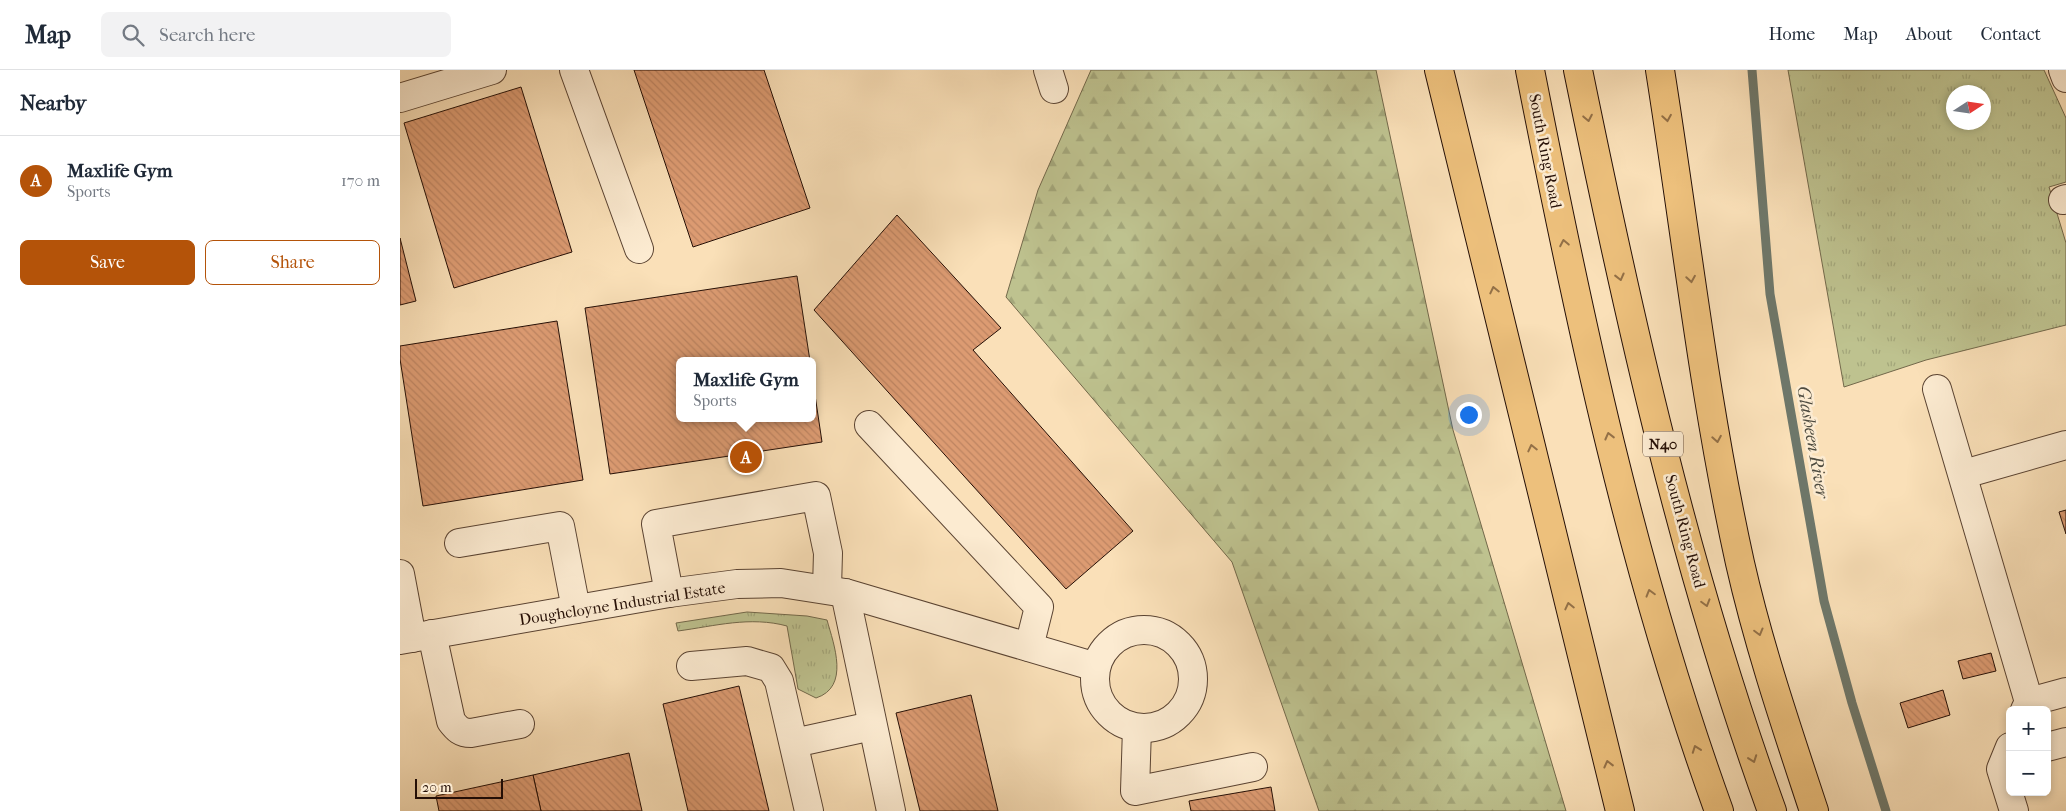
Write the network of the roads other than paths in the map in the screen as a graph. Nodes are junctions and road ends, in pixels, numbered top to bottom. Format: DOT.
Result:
graph roads {
  1 [pos="491,70"];
  2 [pos="574,70"];
  3 [pos="1439,70"];
  4 [pos="1530,70"];
  5 [pos="1578,70"];
  6 [pos="1660,70"];
  7 [pos="2063,70"];
  8 [pos="2066,78"];
  9 [pos="400,98"];
  10 [pos="639,249"];
  11 [pos="1937,389"];
  12 [pos="869,425"];
  13 [pos="2066,445"];
  14 [pos="1964,474"];
  15 [pos="459,543"];
  16 [pos="400,574"];
  17 [pos="836,590"];
  18 [pos="669,593"];
  19 [pos="576,609"];
  20 [pos="415,637"];
  21 [pos="1029,647"];
  22 [pos="691,666"];
  23 [pos="1096,667"];
  24 [pos="2066,692"];
  25 [pos="2027,706"];
  26 [pos="520,724"];
  27 [pos="872,726"];
  28 [pos="1137,728"];
  29 [pos="2066,742"];
  30 [pos="794,744"];
  31 [pos="2051,746"];
  32 [pos="1253,766"];
  33 [pos="2012,796"];
  34 [pos="809,811"];
  35 [pos="891,811"];
  36 [pos="1620,811"];
  37 [pos="1719,811"];
  38 [pos="1772,811"];
  39 [pos="1814,811"];
  40 [pos="2014,811"];
  1 -- 9 [label="street"];
  2 -- 10 [label="street"];
  36 -- 3 [label="main road, one-way"];
  37 -- 4 [label="main road, South Ring Road, one-way"];
  5 -- 38 [label="main road, South Ring Road / N40, one-way"];
  6 -- 39 [label="main road, one-way"];
  7 -- 8 [label="street"];
  11 -- 14 [label="street"];
  12 -- 21 [label="street"];
  13 -- 14 [label="street"];
  14 -- 25 [label="street"];
  15 -- 19 [label="street"];
  16 -- 20 [label="street"];
  17 -- 18 [label="street, Doughcloyne Industrial Estate"];
  17 -- 18 [label="street"];
  17 -- 21 [label="street, Doughcloyne Industrial Estate"];
  17 -- 27 [label="street"];
  18 -- 19 [label="street, Doughcloyne Industrial Estate"];
  19 -- 20 [label="street, Doughcloyne Industrial Estate"];
  20 -- 26 [label="street"];
  21 -- 23 [label="street, Doughcloyne Industrial Estate"];
  22 -- 30 [label="street"];
  23 -- 28 [label="street"];
  23 -- 28 [label="street"];
  24 -- 25 [label="street"];
  27 -- 30 [label="street"];
  27 -- 35 [label="street"];
  28 -- 32 [label="street"];
  29 -- 31 [label="street"];
  30 -- 34 [label="street"];
  33 -- 40 [label="street"];
}
